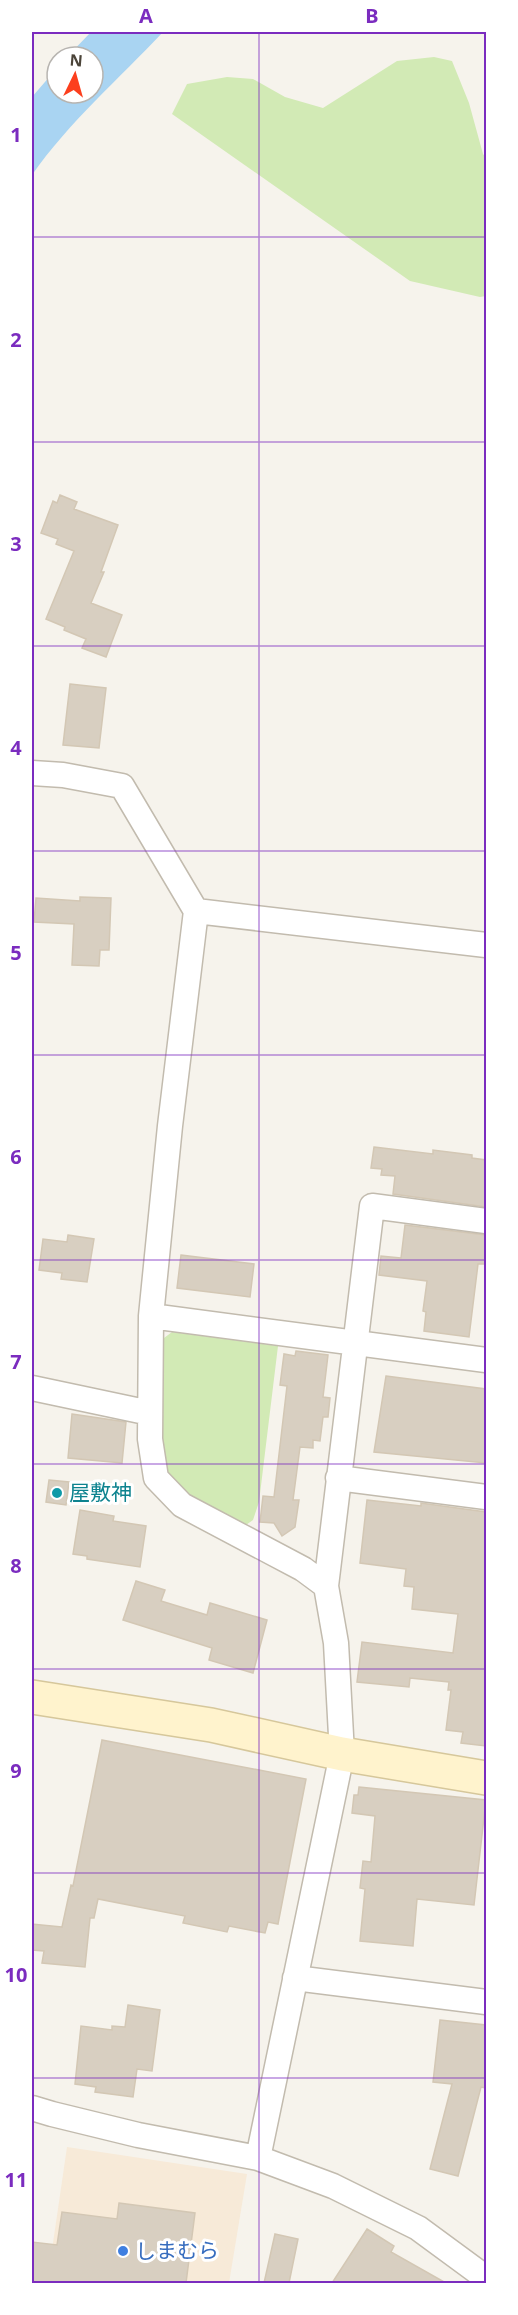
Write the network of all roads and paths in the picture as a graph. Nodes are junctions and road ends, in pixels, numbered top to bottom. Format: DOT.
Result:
graph roads {
  1 [pos="32,773"];
  2 [pos="196,911"];
  3 [pos="486,945"];
  4 [pos="486,1221"];
  5 [pos="151,1316"];
  6 [pos="355,1341"];
  7 [pos="486,1360"];
  8 [pos="32,1388"];
  9 [pos="150,1413"];
  10 [pos="338,1478"];
  11 [pos="486,1497"];
  12 [pos="326,1586"];
  13 [pos="32,1697"];
  14 [pos="342,1754"];
  15 [pos="486,1778"];
  16 [pos="295,1978"];
  17 [pos="486,2002"];
  18 [pos="32,2108"];
  19 [pos="258,2158"];
  20 [pos="486,2278"];
  1 -- 2 [label="street"];
  2 -- 3 [label="street"];
  2 -- 5 [label="street"];
  4 -- 6 [label="street"];
  5 -- 6 [label="street"];
  5 -- 9 [label="street"];
  6 -- 7 [label="street"];
  6 -- 10 [label="street"];
  8 -- 9 [label="street"];
  9 -- 12 [label="street"];
  10 -- 11 [label="street"];
  10 -- 12 [label="street"];
  12 -- 14 [label="street"];
  13 -- 14 [label="street"];
  14 -- 15 [label="street"];
  14 -- 16 [label="street"];
  16 -- 17 [label="street"];
  16 -- 19 [label="street"];
  18 -- 19 [label="street"];
  19 -- 20 [label="street"];
}
